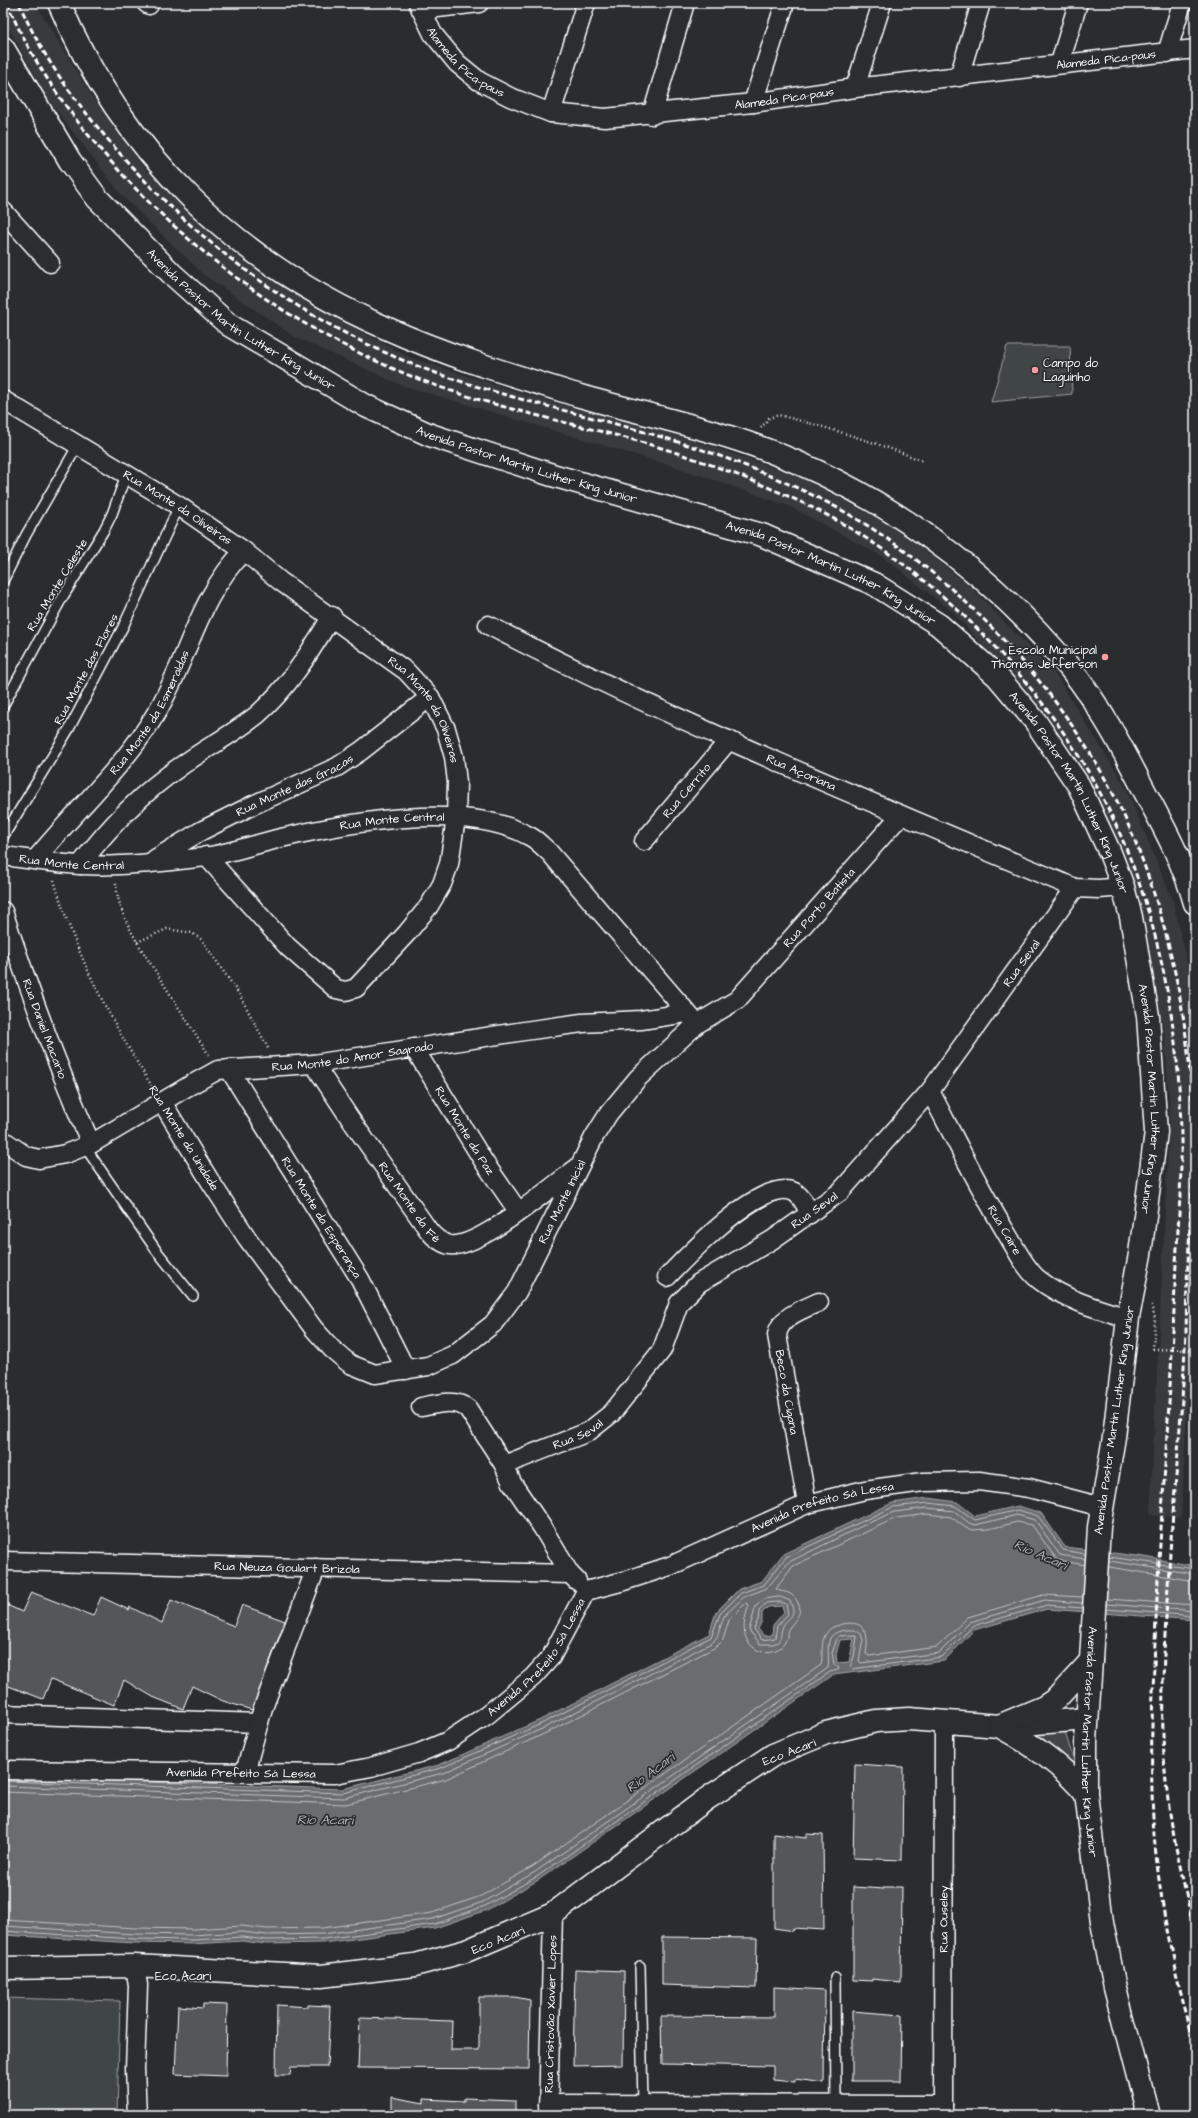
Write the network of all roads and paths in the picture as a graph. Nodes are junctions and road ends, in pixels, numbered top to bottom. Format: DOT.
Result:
graph roads {
  1 [pos="59,3"];
  2 [pos="479,3"];
  3 [pos="586,3"];
  4 [pos="685,3"];
  5 [pos="785,3"];
  6 [pos="882,3"];
  7 [pos="981,3"];
  8 [pos="1078,3"];
  9 [pos="1182,3"];
  10 [pos="419,6"];
  11 [pos="3,48"];
  12 [pos="1195,49"];
  13 [pos="1167,53"];
  14 [pos="1060,63"];
  15 [pos="959,77"];
  16 [pos="855,88"];
  17 [pos="753,103"];
  18 [pos="551,113"];
  19 [pos="652,115"];
  20 [pos="3,211"];
  21 [pos="50,263"];
  22 [pos="3,400"];
  23 [pos="78,445"];
  24 [pos="756,446"];
  25 [pos="923,461"];
  26 [pos="126,475"];
  27 [pos="179,506"];
  28 [pos="244,551"];
  29 [pos="3,580"];
  30 [pos="332,616"];
  31 [pos="488,626"];
  32 [pos="430,697"];
  33 [pos="3,706"];
  34 [pos="729,740"];
  35 [pos="901,815"];
  36 [pos="456,818"];
  37 [pos="3,837"];
  38 [pos="644,841"];
  39 [pos="3,856"];
  40 [pos="206,856"];
  41 [pos="43,861"];
  42 [pos="1187,861"];
  43 [pos="151,862"];
  44 [pos="80,865"];
  45 [pos="115,865"];
  46 [pos="1123,887"];
  47 [pos="1075,888"];
  48 [pos="1195,903"];
  49 [pos="3,911"];
  50 [pos="137,942"];
  51 [pos="737,1000"];
  52 [pos="692,1018"];
  53 [pos="414,1048"];
  54 [pos="314,1064"];
  55 [pos="279,1067"];
  56 [pos="224,1070"];
  57 [pos="930,1092"];
  58 [pos="162,1102"];
  59 [pos="3,1140"];
  60 [pos="88,1145"];
  61 [pos="581,1165"];
  62 [pos="518,1212"];
  63 [pos="810,1214"];
  64 [pos="667,1277"];
  65 [pos="193,1296"];
  66 [pos="819,1302"];
  67 [pos="1128,1318"];
  68 [pos="1153,1350"];
  69 [pos="1195,1350"];
  70 [pos="406,1370"];
  71 [pos="375,1374"];
  72 [pos="421,1407"];
  73 [pos="504,1465"];
  74 [pos="807,1504"];
  75 [pos="1100,1517"];
  76 [pos="3,1561"];
  77 [pos="316,1568"];
  78 [pos="570,1574"];
  79 [pos="586,1591"];
  80 [pos="1091,1651"];
  81 [pos="3,1714"];
  82 [pos="1087,1719"];
  83 [pos="944,1722"];
  84 [pos="259,1724"];
  85 [pos="999,1726"];
  86 [pos="3,1770"];
  87 [pos="245,1772"];
  88 [pos="1086,1794"];
  89 [pos="553,1914"];
  90 [pos="135,1966"];
  91 [pos="640,1966"];
  92 [pos="3,1968"];
  93 [pos="835,1978"];
  94 [pos="643,2104"];
  95 [pos="836,2105"];
  96 [pos="548,2109"];
  97 [pos="943,2110"];
  98 [pos="137,2115"];
  99 [pos="1148,2115"];
  1 -- 24 [label="main road"];
  2 -- 10 [label="street"];
  3 -- 18 [label="street"];
  4 -- 19 [label="street"];
  5 -- 17 [label="street"];
  6 -- 16 [label="street"];
  7 -- 15 [label="street"];
  8 -- 14 [label="street"];
  9 -- 13 [label="street"];
  10 -- 18 [label="street, Alameda Pica-paus"];
  11 -- 46 [label="main road, Avenida Pastor Martin Luther King Junior"];
  12 -- 13 [label="street, Alameda Pica-paus"];
  13 -- 14 [label="street, Alameda Pica-paus"];
  14 -- 15 [label="street, Alameda Pica-paus"];
  15 -- 16 [label="street, Alameda Pica-paus"];
  16 -- 17 [label="street, Alameda Pica-paus"];
  17 -- 19 [label="street, Alameda Pica-paus"];
  18 -- 19 [label="street, Alameda Pica-paus"];
  20 -- 21 [label="street"];
  22 -- 23 [label="street, Rua Monte da Oliveiras"];
  23 -- 26 [label="street, Rua Monte da Oliveiras"];
  23 -- 29 [label="lane"];
  24 -- 25 [label="path"];
  24 -- 42 [label="main road"];
  26 -- 27 [label="street, Rua Monte da Oliveiras"];
  26 -- 33 [label="lane, Rua Monte Celeste"];
  27 -- 28 [label="street, Rua Monte da Oliveiras"];
  27 -- 37 [label="lane, Rua Monte das Flores"];
  28 -- 30 [label="street, Rua Monte da Oliveiras"];
  28 -- 41 [label="street, Rua Monte da Esmeraldas"];
  30 -- 32 [label="street, Rua Monte da Oliveiras"];
  30 -- 44 [label="street"];
  31 -- 34 [label="street, Rua Açoriana"];
  32 -- 36 [label="street, Rua Monte da Oliveiras"];
  32 -- 43 [label="street, Rua Monte das Gracas"];
  34 -- 35 [label="street, Rua Açoriana"];
  34 -- 38 [label="street, Rua Cerrito"];
  35 -- 47 [label="street, Rua Açoriana"];
  35 -- 51 [label="street, Rua Porto Batista"];
  36 -- 40 [label="street, Rua Monte Central"];
  36 -- 40 [label="street, Rua Monte da Oliveiras"];
  36 -- 52 [label="street, Rua Monte Central"];
  39 -- 41 [label="street, Rua Monte Central"];
  40 -- 43 [label="street, Rua Monte Central"];
  41 -- 44 [label="street, Rua Monte Central"];
  41 -- 58 [label="path, Rua Monte da Unidade"];
  42 -- 48 [label="main road"];
  43 -- 45 [label="street, Rua Monte Central"];
  44 -- 45 [label="street, Rua Monte Central"];
  45 -- 50 [label="path"];
  46 -- 47 [label="street, Rua Açoriana"];
  46 -- 67 [label="main road, Avenida Pastor Martin Luther King Junior"];
  47 -- 57 [label="street, Rua Seval"];
  49 -- 60 [label="street, Rua Daniel Macario"];
  50 -- 55 [label="path"];
  50 -- 56 [label="path"];
  51 -- 52 [label="street, Rua Monte Inicial"];
  52 -- 53 [label="street, Rua Monte do Amor Sagrado"];
  52 -- 61 [label="street, Rua Monte Inicial"];
  53 -- 54 [label="street, Rua Monte do Amor Sagrado"];
  53 -- 62 [label="street, Rua Monte da Paz"];
  54 -- 55 [label="street, Rua Monte do Amor Sagrado"];
  54 -- 62 [label="street, Rua Monte da Fé"];
  55 -- 56 [label="street, Rua Monte do Amor Sagrado"];
  56 -- 58 [label="street, Rua Monte do Amor Sagrado"];
  56 -- 70 [label="street, Rua Monte da Esperança"];
  57 -- 63 [label="street, Rua Seval"];
  57 -- 67 [label="street, Rua Caire"];
  58 -- 60 [label="street, Rua Monte do Amor Sagrado"];
  58 -- 71 [label="street, Rua Monte da Unidade"];
  59 -- 60 [label="street, Rua Monte do Amor Sagrado"];
  60 -- 65 [label="lane, Rua Daniel Macario"];
  61 -- 62 [label="street, Rua Monte da Fé"];
  61 -- 70 [label="street, Rua Monte Inicial"];
  63 -- 64 [label="street"];
  63 -- 73 [label="street, Rua Seval"];
  66 -- 74 [label="street, Beco da Cigana"];
  67 -- 75 [label="main road, Avenida Pastor Martin Luther King Junior"];
  68 -- 69 [label="path, bridge"];
  70 -- 71 [label="street, Rua Monte Inicial"];
  72 -- 73 [label="street"];
  73 -- 78 [label="street"];
  74 -- 75 [label="street, Avenida Prefeito Sá Lessa"];
  74 -- 79 [label="street, Avenida Prefeito Sá Lessa"];
  75 -- 80 [label="main road, Avenida Pastor Martin Luther King Junior"];
  76 -- 77 [label="street, Rua Neuza Goulart Brizola"];
  77 -- 78 [label="street, Rua Neuza Goulart Brizola"];
  77 -- 84 [label="street"];
  78 -- 79 [label="street"];
  79 -- 87 [label="street, Avenida Prefeito Sá Lessa"];
  80 -- 82 [label="main road, Avenida Pastor Martin Luther King Junior"];
  80 -- 85 [label="main road"];
  81 -- 84 [label="street"];
  82 -- 85 [label="main road"];
  82 -- 88 [label="main road, Avenida Pastor Martin Luther King Junior"];
  83 -- 85 [label="main road"];
  83 -- 89 [label="main road"];
  83 -- 97 [label="street, Rua Ouseley"];
  84 -- 87 [label="street"];
  85 -- 88 [label="main road"];
  86 -- 87 [label="street, Avenida Prefeito Sá Lessa"];
  88 -- 99 [label="main road, Avenida Pastor Martin Luther King Junior"];
  89 -- 90 [label="main road"];
  89 -- 96 [label="street, Rua Cristovão Xavier Lopes"];
  90 -- 92 [label="main road"];
  90 -- 98 [label="street"];
  91 -- 94 [label="lane"];
  93 -- 95 [label="lane"];
  94 -- 95 [label="street"];
  94 -- 96 [label="street"];
  95 -- 97 [label="street"];
}
